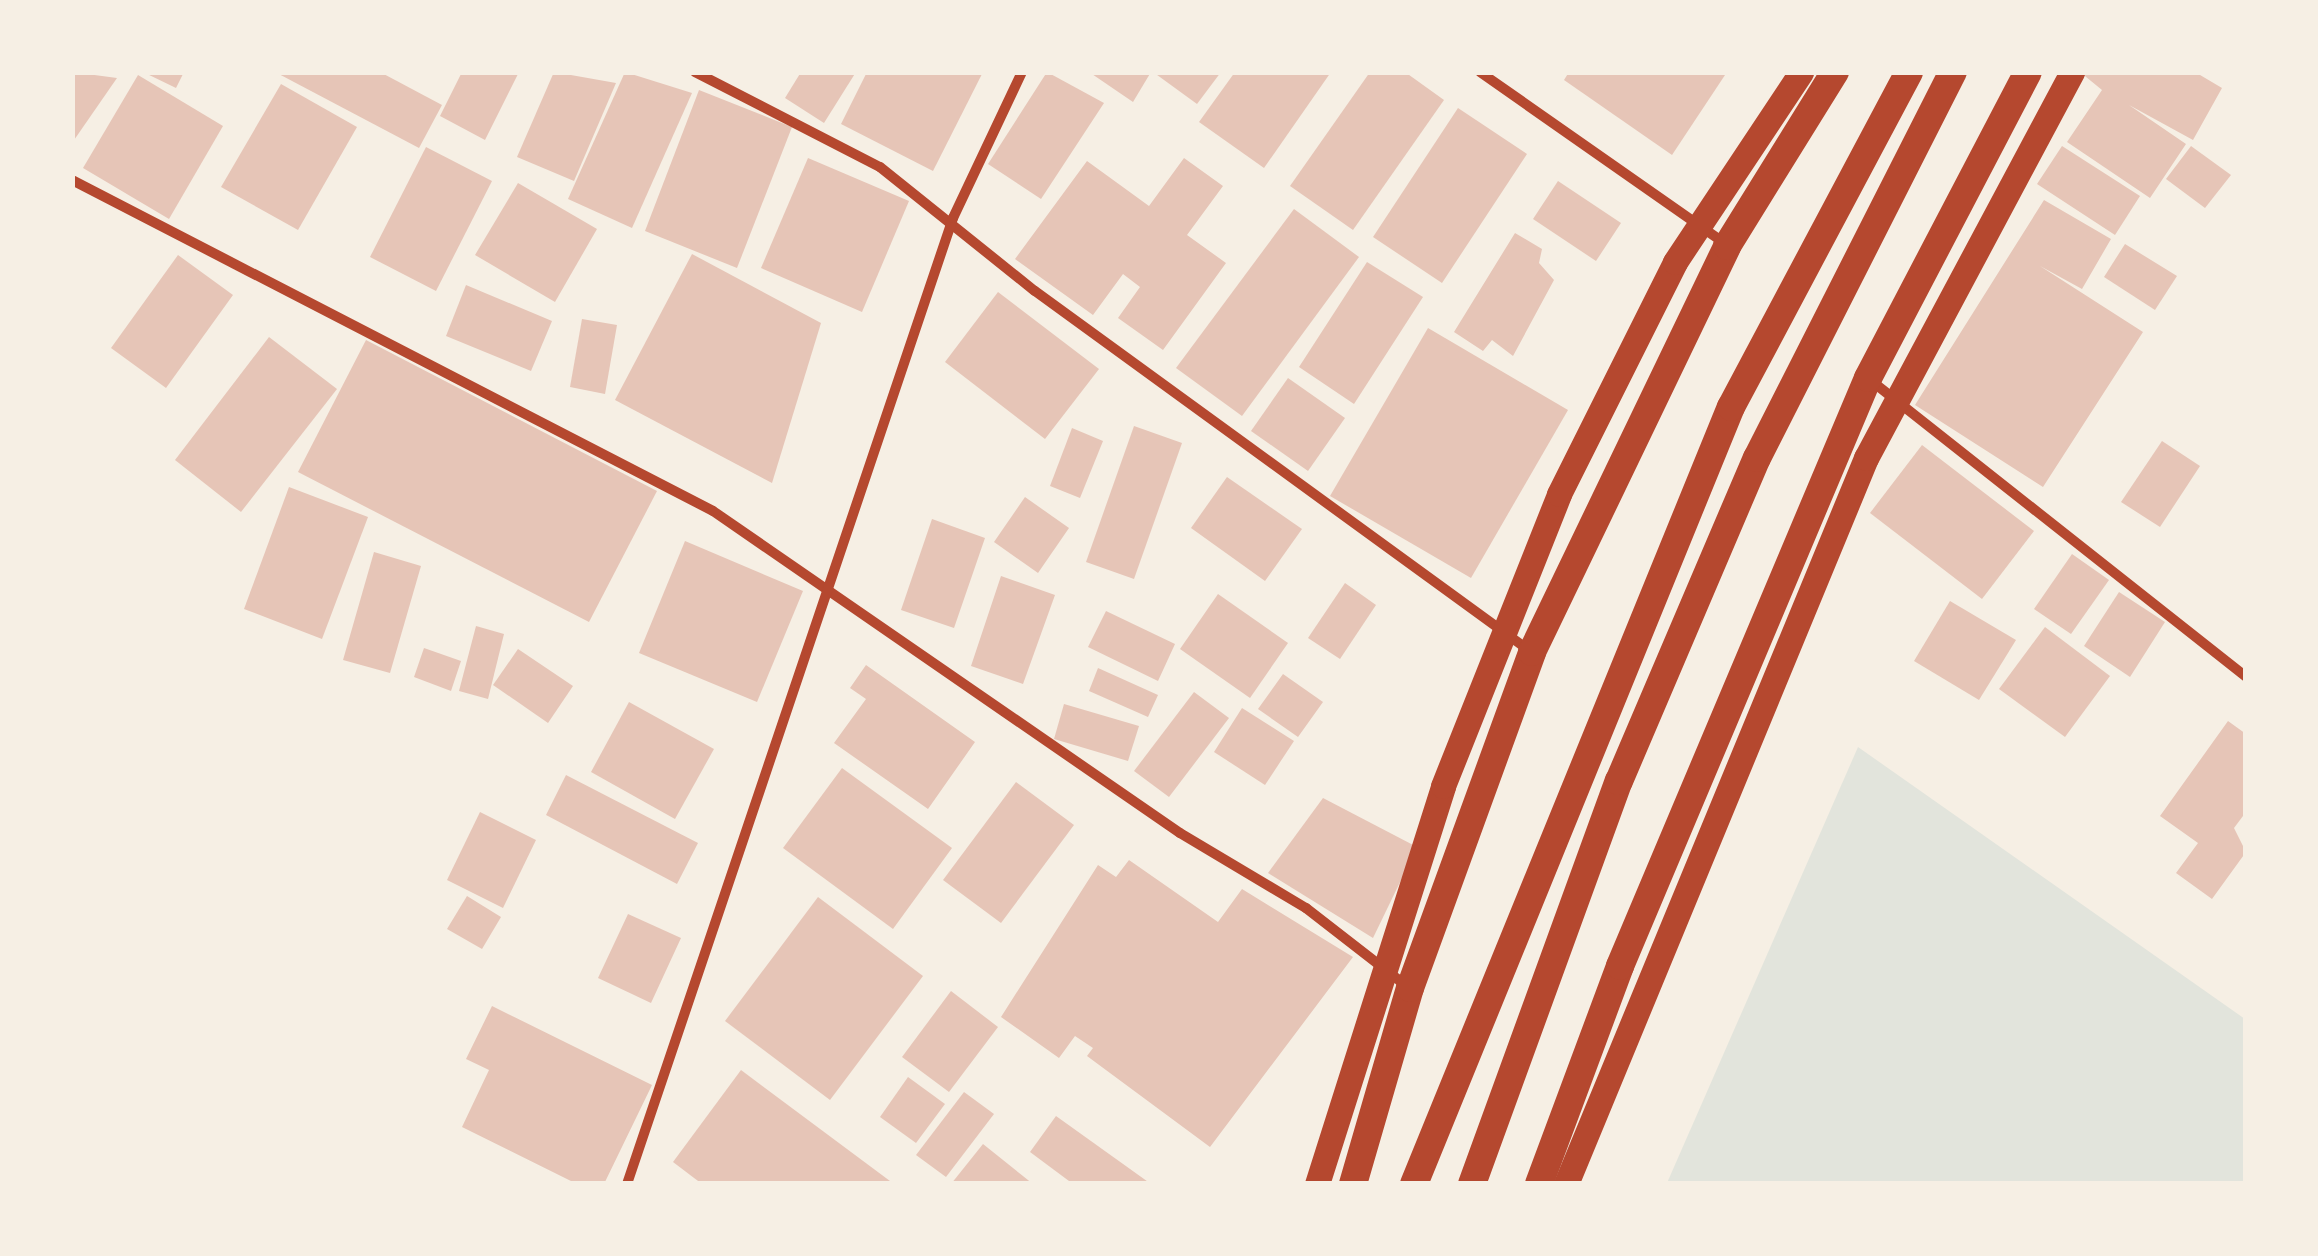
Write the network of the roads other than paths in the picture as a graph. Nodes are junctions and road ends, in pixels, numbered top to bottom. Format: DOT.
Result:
graph roads {
  1 [pos="695,72"];
  2 [pos="1022,72"];
  3 [pos="1480,72"];
  4 [pos="1801,72"];
  5 [pos="1836,72"];
  6 [pos="1909,72"];
  7 [pos="1953,72"];
  8 [pos="2028,72"];
  9 [pos="2072,72"];
  10 [pos="72,180"];
  11 [pos="953,218"];
  12 [pos="1728,246"];
  13 [pos="1868,378"];
  14 [pos="824,586"];
  15 [pos="1532,652"];
  16 [pos="2246,677"];
  17 [pos="1410,988"];
  18 [pos="627,1184"];
  19 [pos="1317,1184"];
  20 [pos="1353,1184"];
  21 [pos="1414,1184"];
  22 [pos="1472,1184"];
  23 [pos="1540,1184"];
  24 [pos="1566,1184"];
  1 -- 11 [label="street"];
  2 -- 11 [label="street"];
  3 -- 12 [label="street"];
  4 -- 19 [label="main road"];
  5 -- 12 [label="highway"];
  6 -- 21 [label="highway"];
  7 -- 22 [label="highway"];
  8 -- 13 [label="highway"];
  9 -- 24 [label="main road"];
  10 -- 14 [label="street"];
  11 -- 14 [label="street"];
  11 -- 15 [label="street"];
  12 -- 15 [label="highway"];
  13 -- 16 [label="street"];
  13 -- 23 [label="highway"];
  14 -- 17 [label="street"];
  14 -- 18 [label="street"];
  15 -- 17 [label="highway"];
  17 -- 20 [label="highway"];
}
